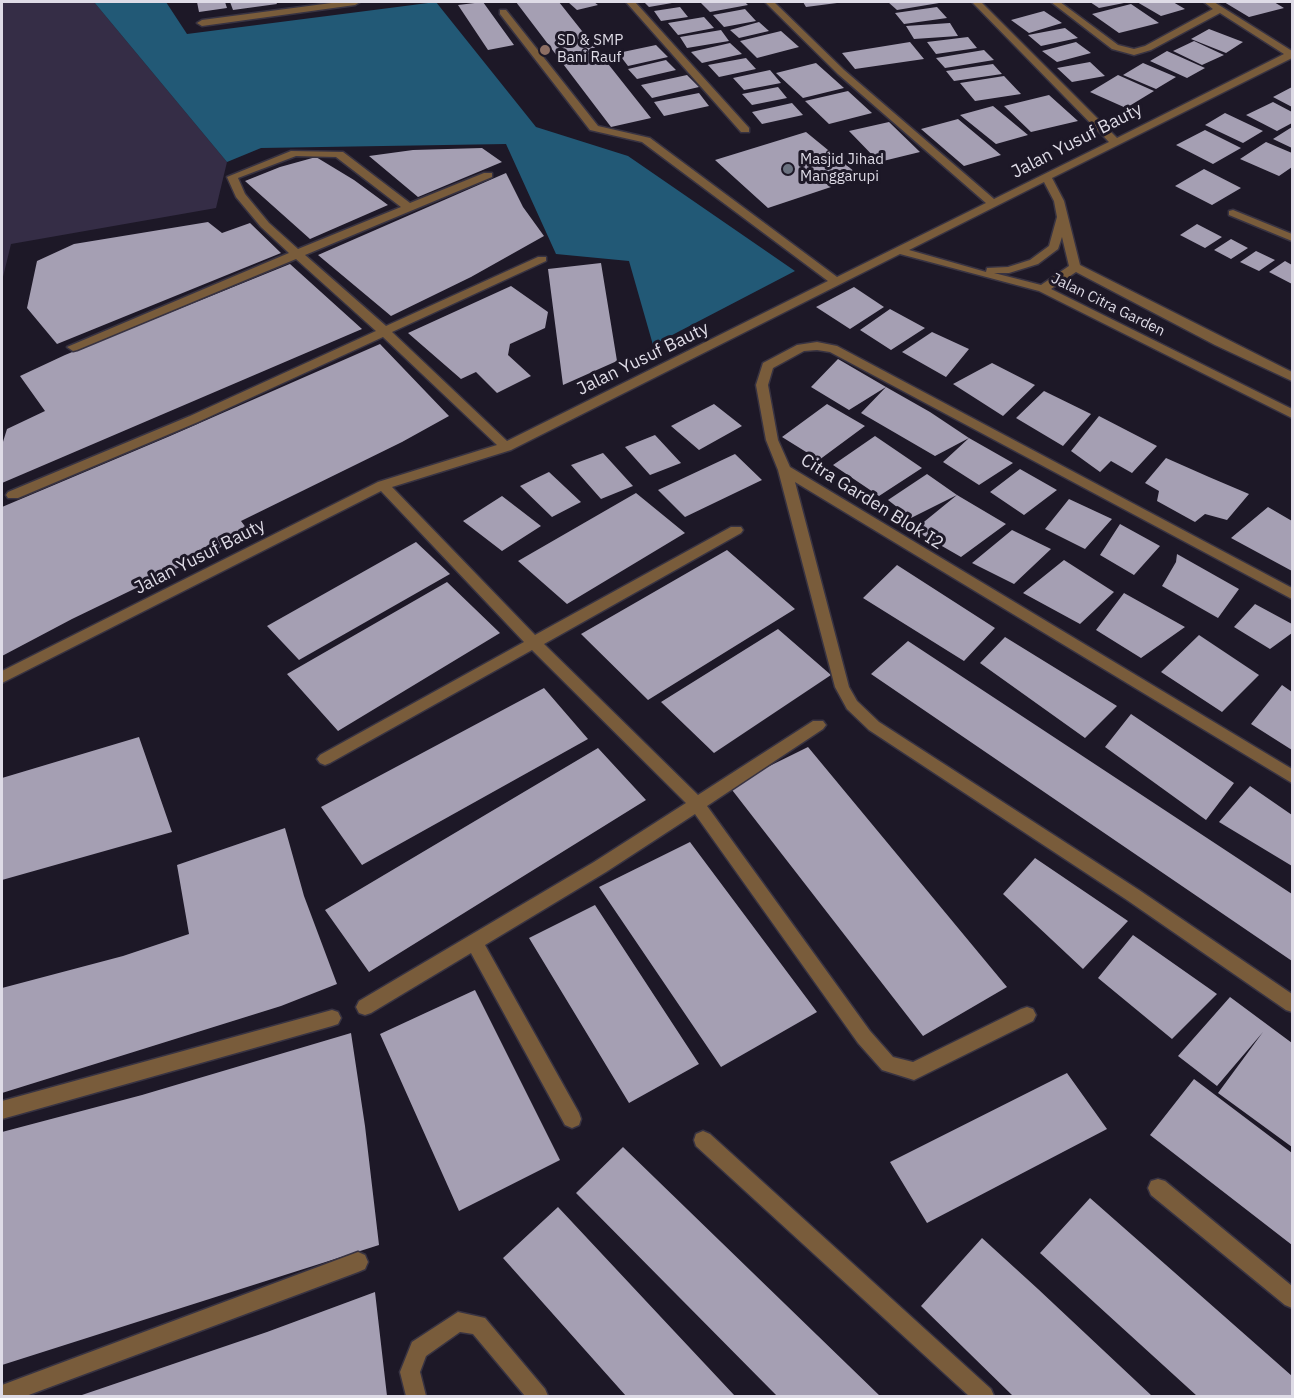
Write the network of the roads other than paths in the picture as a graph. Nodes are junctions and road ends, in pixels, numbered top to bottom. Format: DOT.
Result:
graph roads {
  1 [pos="355,2"];
  2 [pos="630,2"];
  3 [pos="769,2"];
  4 [pos="976,2"];
  5 [pos="1055,2"];
  6 [pos="1209,2"];
  7 [pos="1220,9"];
  8 [pos="503,12"];
  9 [pos="202,23"];
  10 [pos="1292,54"];
  11 [pos="745,130"];
  12 [pos="1115,142"];
  13 [pos="488,175"];
  14 [pos="1046,177"];
  15 [pos="993,203"];
  16 [pos="409,208"];
  17 [pos="1233,213"];
  18 [pos="1062,216"];
  19 [pos="1293,238"];
  20 [pos="901,251"];
  21 [pos="297,254"];
  22 [pos="542,260"];
  23 [pos="1075,267"];
  24 [pos="973,270"];
  25 [pos="837,282"];
  26 [pos="1043,289"];
  27 [pos="385,332"];
  28 [pos="73,347"];
  29 [pos="1293,378"];
  30 [pos="1293,414"];
  31 [pos="506,447"];
  32 [pos="785,470"];
  33 [pos="383,485"];
  34 [pos="13,495"];
  35 [pos="736,530"];
  36 [pos="1293,594"];
  37 [pos="533,642"];
  38 [pos="2,676"];
  39 [pos="818,725"];
  40 [pos="325,759"];
  41 [pos="1293,777"];
  42 [pos="696,803"];
  43 [pos="474,942"];
  44 [pos="1293,1004"];
  45 [pos="365,1007"];
  46 [pos="1027,1015"];
  47 [pos="332,1018"];
  48 [pos="2,1110"];
  49 [pos="572,1119"];
  50 [pos="703,1140"];
  51 [pos="1158,1188"];
  52 [pos="358,1263"];
  53 [pos="1293,1298"];
  54 [pos="2,1395"];
  55 [pos="416,1396"];
  56 [pos="538,1396"];
  57 [pos="984,1396"];
  1 -- 9 [label="street"];
  2 -- 11 [label="street"];
  3 -- 15 [label="street"];
  4 -- 12 [label="street"];
  5 -- 7 [label="street"];
  6 -- 7 [label="street"];
  7 -- 10 [label="street"];
  8 -- 25 [label="street"];
  10 -- 12 [label="street, Jalan Yusuf Bauty"];
  12 -- 14 [label="street, Jalan Yusuf Bauty"];
  13 -- 16 [label="street"];
  14 -- 15 [label="street, Jalan Yusuf Bauty"];
  14 -- 18 [label="street, Jalan Citra Garden"];
  15 -- 20 [label="street, Jalan Yusuf Bauty"];
  16 -- 21 [label="street"];
  16 -- 21 [label="street"];
  17 -- 19 [label="street"];
  18 -- 23 [label="street, Jalan Citra Garden"];
  18 -- 24 [label="street"];
  20 -- 24 [label="street, Jalan Citra Garden"];
  20 -- 25 [label="street, Jalan Yusuf Bauty"];
  21 -- 27 [label="street"];
  21 -- 28 [label="street"];
  22 -- 27 [label="street"];
  23 -- 26 [label="street"];
  23 -- 29 [label="street, Jalan Citra Garden"];
  24 -- 26 [label="street, Jalan Citra Garden"];
  25 -- 31 [label="street, Jalan Yusuf Bauty"];
  26 -- 30 [label="street, Jalan Citra Garden"];
  27 -- 31 [label="street"];
  27 -- 34 [label="street"];
  31 -- 33 [label="street, Jalan Yusuf Bauty"];
  32 -- 36 [label="street, Citra Garden Blok I2"];
  32 -- 41 [label="street, Citra Garden Blok I2"];
  32 -- 44 [label="street"];
  33 -- 37 [label="street"];
  33 -- 38 [label="street, Jalan Yusuf Bauty"];
  35 -- 37 [label="street"];
  37 -- 40 [label="street"];
  37 -- 42 [label="street"];
  39 -- 42 [label="street"];
  42 -- 43 [label="street"];
  42 -- 46 [label="street"];
  43 -- 45 [label="street"];
  43 -- 49 [label="street"];
  47 -- 48 [label="street"];
  50 -- 57 [label="street"];
  51 -- 53 [label="street"];
  52 -- 54 [label="street"];
  55 -- 56 [label="street"];
}
